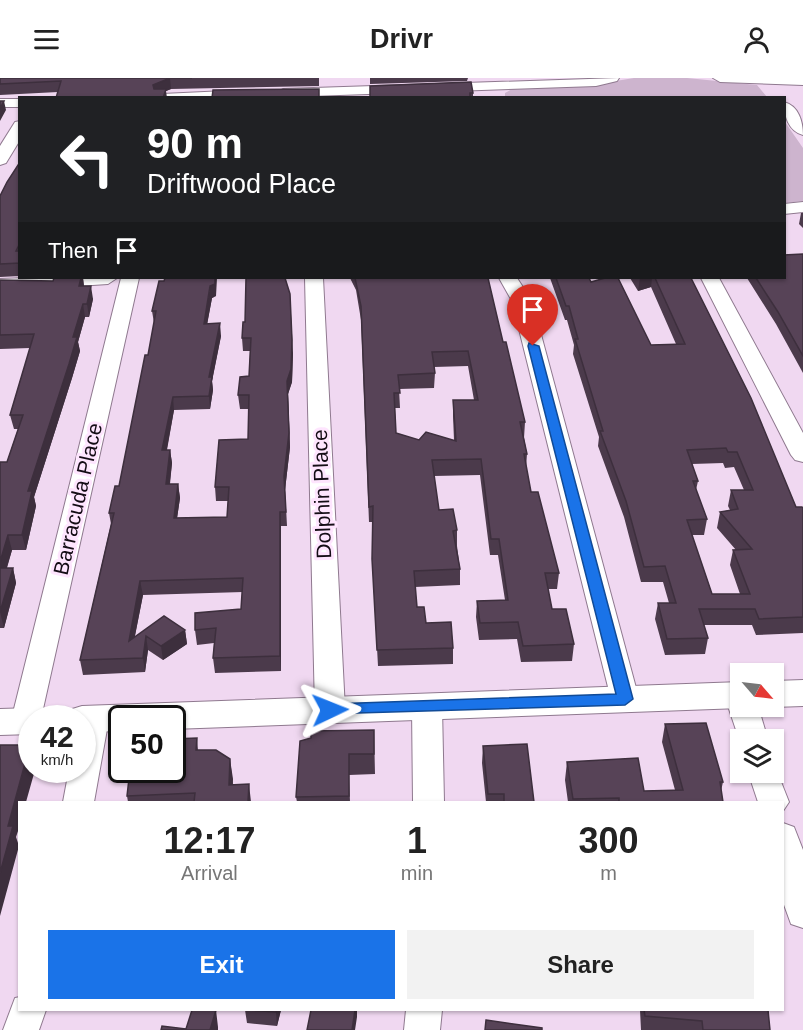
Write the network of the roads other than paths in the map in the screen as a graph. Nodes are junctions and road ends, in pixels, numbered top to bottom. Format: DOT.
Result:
graph roads {
  1 [pos="612,78"];
  2 [pos="720,78"];
  3 [pos="767,81"];
  4 [pos="803,81"];
  5 [pos="490,87"];
  6 [pos="345,89"];
  7 [pos="211,96"];
  8 [pos="777,96"];
  9 [pos="0,103"];
  10 [pos="18,103"];
  11 [pos="786,104"];
  12 [pos="803,105"];
  13 [pos="786,107"];
  14 [pos="18,128"];
  15 [pos="803,130"];
  16 [pos="0,160"];
  17 [pos="803,207"];
  18 [pos="786,209"];
  19 [pos="93,279"];
  20 [pos="130,279"];
  21 [pos="314,279"];
  22 [pos="509,279"];
  23 [pos="711,279"];
  24 [pos="0,285"];
  25 [pos="803,455"];
  26 [pos="803,693"];
  27 [pos="784,695"];
  28 [pos="730,698"];
  29 [pos="625,699"];
  30 [pos="23,705"];
  31 [pos="427,706"];
  32 [pos="330,710"];
  33 [pos="96,719"];
  34 [pos="80,783"];
  35 [pos="767,783"];
  36 [pos="78,801"];
  37 [pos="429,801"];
  38 [pos="773,801"];
  39 [pos="784,840"];
  40 [pos="803,914"];
  41 [pos="28,1011"];
  42 [pos="424,1011"];
  43 [pos="21,1030"];
  44 [pos="422,1030"];
  1 -- 5 [label="street"];
  2 -- 3 [label="street"];
  3 -- 4 [label="street"];
  3 -- 8 [label="street"];
  5 -- 6 [label="street"];
  6 -- 7 [label="street"];
  9 -- 10 [label="street"];
  11 -- 12 [label="street"];
  13 -- 15 [label="street"];
  14 -- 16 [label="street"];
  17 -- 18 [label="street"];
  19 -- 24 [label="street"];
  20 -- 30 [label="street, Barracuda Place"];
  21 -- 32 [label="street, Dolphin Place"];
  22 -- 29 [label="street"];
  23 -- 25 [label="street"];
  26 -- 27 [label="main road"];
  28 -- 29 [label="main road"];
  29 -- 31 [label="main road"];
  31 -- 32 [label="main road"];
  31 -- 37 [label="street"];
  32 -- 33 [label="main road"];
  34 -- 36 [label="street"];
  35 -- 38 [label="street"];
  39 -- 40 [label="street"];
  41 -- 43 [label="street"];
  42 -- 44 [label="street"];
}
